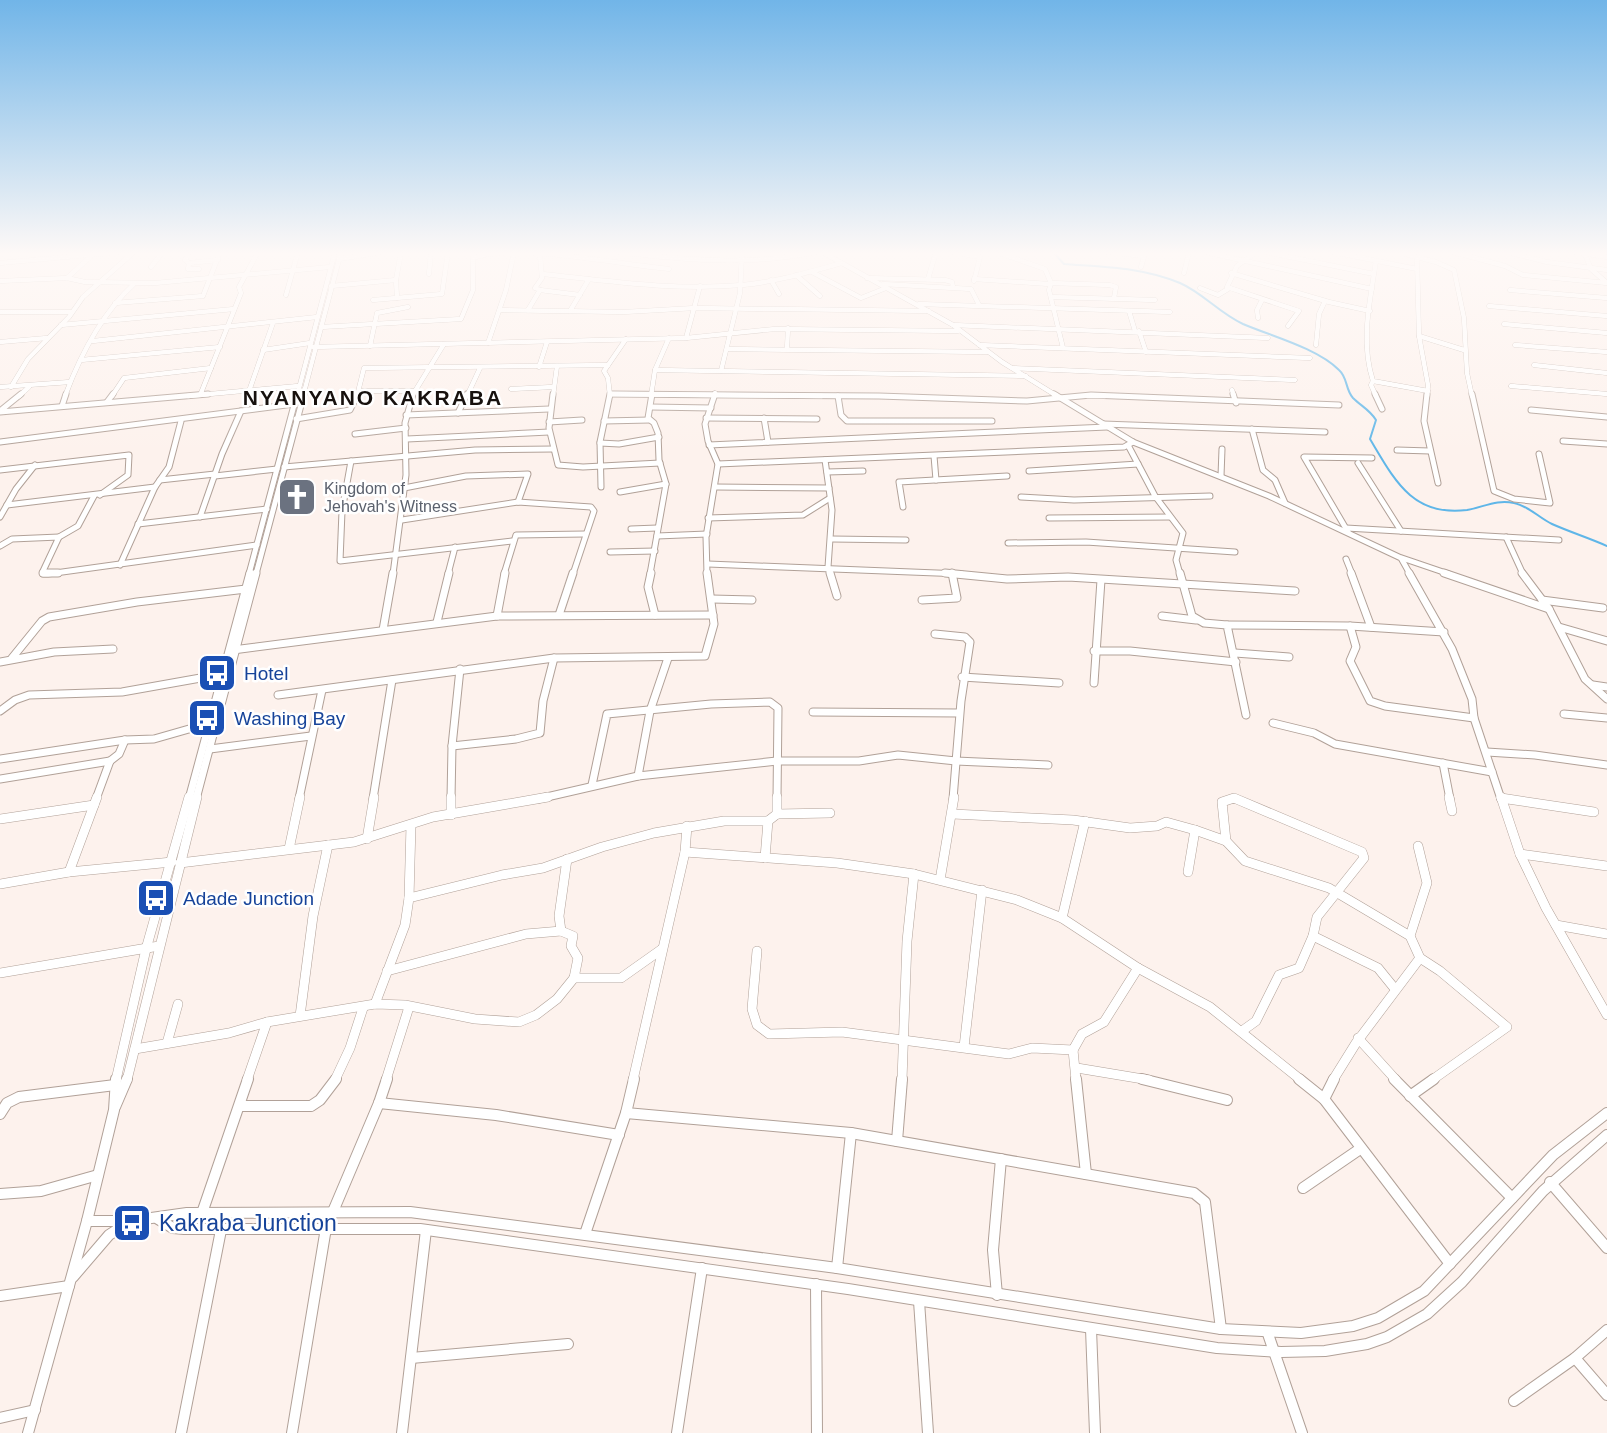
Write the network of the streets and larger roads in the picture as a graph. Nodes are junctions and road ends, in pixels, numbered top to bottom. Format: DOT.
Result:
graph roads {
  1 [pos="65,319"];
  2 [pos="128,319"];
  3 [pos="231,319"];
  4 [pos="303,319"];
  5 [pos="317,319"];
  6 [pos="323,319"];
  7 [pos="378,319"];
  8 [pos="461,319"];
  9 [pos="497,319"];
  10 [pos="692,319"];
  11 [pos="734,319"];
  12 [pos="942,319"];
  13 [pos="1056,319"];
  14 [pos="1132,319"];
  15 [pos="1293,319"];
  16 [pos="1319,319"];
  17 [pos="1369,319"];
  18 [pos="1418,319"];
  19 [pos="1464,319"];
  20 [pos="105,321"];
  21 [pos="273,323"];
  22 [pos="377,324"];
  23 [pos="1504,324"];
  24 [pos="60,325"];
  25 [pos="953,325"];
  26 [pos="1288,326"];
  27 [pos="228,327"];
  28 [pos="321,327"];
  29 [pos="788,328"];
  30 [pos="1058,328"];
  31 [pos="960,331"];
  32 [pos="1137,331"];
  33 [pos="730,333"];
  34 [pos="1606,335"];
  35 [pos="1419,336"];
  36 [pos="47,338"];
  37 [pos="670,338"];
  38 [pos="686,338"];
  39 [pos="1268,338"];
  40 [pos="626,340"];
  41 [pos="93,341"];
  42 [pos="0,342"];
  43 [pos="547,342"];
  44 [pos="488,343"];
  45 [pos="444,344"];
  46 [pos="978,345"];
  47 [pos="1316,345"];
  48 [pos="1516,345"];
  49 [pos="311,346"];
  50 [pos="370,346"];
  51 [pos="220,347"];
  52 [pos="1063,348"];
  53 [pos="727,349"];
  54 [pos="787,349"];
  55 [pos="263,350"];
  56 [pos="1464,350"];
  57 [pos="988,352"];
  58 [pos="1146,352"];
  59 [pos="1607,352"];
  60 [pos="1310,358"];
  61 [pos="81,360"];
  62 [pos="608,365"];
  63 [pos="1534,365"];
  64 [pos="557,366"];
  65 [pos="539,367"];
  66 [pos="211,368"];
  67 [pos="429,368"];
  68 [pos="480,368"];
  69 [pos="1012,368"];
  70 [pos="655,370"];
  71 [pos="721,371"];
  72 [pos="1607,373"];
  73 [pos="1027,376"];
  74 [pos="1295,380"];
  75 [pos="1373,381"];
  76 [pos="69,382"];
  77 [pos="31,386"];
  78 [pos="298,386"];
  79 [pos="1511,386"];
  80 [pos="0,387"];
  81 [pos="11,387"];
  82 [pos="553,387"];
  83 [pos="510,389"];
  84 [pos="1232,390"];
  85 [pos="249,391"];
  86 [pos="359,391"];
  87 [pos="415,391"];
  88 [pos="1429,391"];
  89 [pos="201,393"];
  90 [pos="652,393"];
  91 [pos="715,393"];
  92 [pos="611,394"];
  93 [pos="1607,394"];
  94 [pos="838,396"];
  95 [pos="1063,399"];
  96 [pos="107,402"];
  97 [pos="1236,403"];
  98 [pos="295,404"];
  99 [pos="1339,405"];
  100 [pos="62,406"];
  101 [pos="651,407"];
  102 [pos="711,408"];
  103 [pos="549,409"];
  104 [pos="1382,409"];
  105 [pos="1531,410"];
  106 [pos="0,411"];
  107 [pos="241,411"];
  108 [pos="458,413"];
  109 [pos="405,415"];
  110 [pos="1607,417"];
  111 [pos="706,418"];
  112 [pos="764,418"];
  113 [pos="296,419"];
  114 [pos="817,419"];
  115 [pos="582,420"];
  116 [pos="650,420"];
  117 [pos="181,421"];
  118 [pos="604,421"];
  119 [pos="992,421"];
  120 [pos="549,422"];
  121 [pos="1105,425"];
  122 [pos="405,428"];
  123 [pos="1252,429"];
  124 [pos="549,432"];
  125 [pos="1325,432"];
  126 [pos="355,433"];
  127 [pos="659,437"];
  128 [pos="407,439"];
  129 [pos="0,442"];
  130 [pos="768,442"];
  131 [pos="1563,442"];
  132 [pos="600,443"];
  133 [pos="1131,444"];
  134 [pos="1607,444"];
  135 [pos="709,445"];
  136 [pos="553,449"];
  137 [pos="1222,449"];
  138 [pos="1397,450"];
  139 [pos="1430,452"];
  140 [pos="1539,454"];
  141 [pos="404,456"];
  142 [pos="934,456"];
  143 [pos="1372,458"];
  144 [pos="825,460"];
  145 [pos="351,461"];
  146 [pos="660,463"];
  147 [pos="1358,463"];
  148 [pos="718,464"];
  149 [pos="1138,464"];
  150 [pos="35,465"];
  151 [pos="599,467"];
  152 [pos="280,468"];
  153 [pos="0,470"];
  154 [pos="863,471"];
  155 [pos="1029,471"];
  156 [pos="827,472"];
  157 [pos="215,475"];
  158 [pos="1007,476"];
  159 [pos="1221,476"];
  160 [pos="160,480"];
  161 [pos="936,480"];
  162 [pos="1438,483"];
  163 [pos="666,484"];
  164 [pos="601,486"];
  165 [pos="155,487"];
  166 [pos="716,487"];
  167 [pos="404,488"];
  168 [pos="829,488"];
  169 [pos="620,492"];
  170 [pos="97,495"];
  171 [pos="1155,496"];
  172 [pos="1210,496"];
  173 [pos="1021,497"];
  174 [pos="830,498"];
  175 [pos="517,502"];
  176 [pos="1286,504"];
  177 [pos="7,505"];
  178 [pos="903,507"];
  179 [pos="267,509"];
  180 [pos="0,517"];
  181 [pos="200,517"];
  182 [pos="1170,517"];
  183 [pos="708,518"];
  184 [pos="1048,518"];
  185 [pos="402,520"];
  186 [pos="138,524"];
  187 [pos="631,529"];
  188 [pos="1347,530"];
  189 [pos="1401,531"];
  190 [pos="657,532"];
  191 [pos="585,534"];
  192 [pos="707,534"];
  193 [pos="59,537"];
  194 [pos="1506,537"];
  195 [pos="832,539"];
  196 [pos="906,540"];
  197 [pos="1559,540"];
  198 [pos="512,541"];
  199 [pos="1008,542"];
  200 [pos="257,545"];
  201 [pos="0,546"];
  202 [pos="456,547"];
  203 [pos="1179,548"];
  204 [pos="655,551"];
  205 [pos="397,552"];
  206 [pos="610,552"];
  207 [pos="1235,552"];
  208 [pos="1401,558"];
  209 [pos="1346,559"];
  210 [pos="708,564"];
  211 [pos="120,565"];
  212 [pos="828,567"];
  213 [pos="952,573"];
  214 [pos="1101,580"];
  215 [pos="1184,583"];
  216 [pos="246,589"];
  217 [pos="1294,591"];
  218 [pos="837,597"];
  219 [pos="712,599"];
  220 [pos="752,600"];
  221 [pos="922,600"];
  222 [pos="1542,600"];
  223 [pos="1603,608"];
  224 [pos="1549,609"];
  225 [pos="559,615"];
  226 [pos="655,615"];
  227 [pos="713,615"];
  228 [pos="497,616"];
  229 [pos="1162,616"];
  230 [pos="1197,620"];
  231 [pos="437,622"];
  232 [pos="1227,625"];
  233 [pos="1350,626"];
  234 [pos="1371,627"];
  235 [pos="1558,627"];
  236 [pos="383,630"];
  237 [pos="1444,632"];
  238 [pos="935,634"];
  239 [pos="1607,640"];
  240 [pos="113,649"];
  241 [pos="229,650"];
  242 [pos="238,650"];
  243 [pos="1094,651"];
  244 [pos="1235,653"];
  245 [pos="1289,657"];
  246 [pos="12,658"];
  247 [pos="554,658"];
  248 [pos="668,658"];
  249 [pos="0,662"];
  250 [pos="1236,662"];
  251 [pos="460,669"];
  252 [pos="223,674"];
  253 [pos="962,677"];
  254 [pos="392,680"];
  255 [pos="1059,683"];
  256 [pos="1094,683"];
  257 [pos="1592,685"];
  258 [pos="1607,687"];
  259 [pos="321,690"];
  260 [pos="278,695"];
  261 [pos="1607,699"];
  262 [pos="650,711"];
  263 [pos="0,712"];
  264 [pos="813,712"];
  265 [pos="959,713"];
  266 [pos="1564,713"];
  267 [pos="1246,715"];
  268 [pos="1474,718"];
  269 [pos="1607,718"];
  270 [pos="210,723"];
  271 [pos="1273,723"];
  272 [pos="311,736"];
  273 [pos="125,740"];
  274 [pos="452,746"];
  275 [pos="210,750"];
  276 [pos="1487,752"];
  277 [pos="0,759"];
  278 [pos="110,761"];
  279 [pos="777,761"];
  280 [pos="956,761"];
  281 [pos="1443,763"];
  282 [pos="1048,765"];
  283 [pos="1607,765"];
  284 [pos="1492,772"];
  285 [pos="638,776"];
  286 [pos="0,779"];
  287 [pos="592,785"];
  288 [pos="1501,798"];
  289 [pos="94,805"];
  290 [pos="1452,811"];
  291 [pos="1594,812"];
  292 [pos="830,813"];
  293 [pos="777,814"];
  294 [pos="953,814"];
  295 [pos="451,815"];
  296 [pos="0,819"];
  297 [pos="768,821"];
  298 [pos="1085,821"];
  299 [pos="411,825"];
  300 [pos="687,826"];
  301 [pos="1195,830"];
  302 [pos="368,839"];
  303 [pos="1226,841"];
  304 [pos="328,845"];
  305 [pos="1418,846"];
  306 [pos="289,849"];
  307 [pos="685,852"];
  308 [pos="1520,854"];
  309 [pos="765,858"];
  310 [pos="567,859"];
  311 [pos="176,863"];
  312 [pos="1607,866"];
  313 [pos="69,872"];
  314 [pos="1188,872"];
  315 [pos="914,874"];
  316 [pos="940,880"];
  317 [pos="0,884"];
  318 [pos="982,890"];
  319 [pos="1335,892"];
  320 [pos="409,898"];
  321 [pos="1062,918"];
  322 [pos="1556,925"];
  323 [pos="561,931"];
  324 [pos="1607,934"];
  325 [pos="1313,936"];
  326 [pos="1410,936"];
  327 [pos="159,946"];
  328 [pos="146,949"];
  329 [pos="662,949"];
  330 [pos="757,951"];
  331 [pos="1420,958"];
  332 [pos="1138,968"];
  333 [pos="387,971"];
  334 [pos="0,973"];
  335 [pos="574,978"];
  336 [pos="1395,989"];
  337 [pos="178,1004"];
  338 [pos="376,1004"];
  339 [pos="1603,1005"];
  340 [pos="409,1007"];
  341 [pos="363,1008"];
  342 [pos="1607,1015"];
  343 [pos="300,1016"];
  344 [pos="267,1022"];
  345 [pos="1242,1031"];
  346 [pos="1358,1038"];
  347 [pos="904,1040"];
  348 [pos="167,1043"];
  349 [pos="964,1048"];
  350 [pos="135,1049"];
  351 [pos="1073,1049"];
  352 [pos="1077,1068"];
  353 [pos="115,1085"];
  354 [pos="1410,1096"];
  355 [pos="1324,1099"];
  356 [pos="1227,1101"];
  357 [pos="379,1102"];
  358 [pos="240,1106"];
  359 [pos="114,1110"];
  360 [pos="626,1113"];
  361 [pos="0,1115"];
  362 [pos="1606,1117"];
  363 [pos="850,1133"];
  364 [pos="619,1135"];
  365 [pos="1607,1135"];
  366 [pos="897,1141"];
  367 [pos="1360,1149"];
  368 [pos="1001,1159"];
  369 [pos="1086,1174"];
  370 [pos="98,1175"];
  371 [pos="1550,1182"];
  372 [pos="1303,1188"];
  373 [pos="0,1194"];
  374 [pos="1512,1198"];
  375 [pos="331,1212"];
  376 [pos="202,1213"];
  377 [pos="157,1218"];
  378 [pos="87,1221"];
  379 [pos="130,1221"];
  380 [pos="326,1228"];
  381 [pos="221,1230"];
  382 [pos="426,1230"];
  383 [pos="585,1234"];
  384 [pos="1607,1248"];
  385 [pos="1450,1264"];
  386 [pos="702,1268"];
  387 [pos="836,1268"];
  388 [pos="69,1283"];
  389 [pos="816,1284"];
  390 [pos="997,1294"];
  391 [pos="0,1296"];
  392 [pos="919,1301"];
  393 [pos="1091,1329"];
  394 [pos="1221,1329"];
  395 [pos="1607,1331"];
  396 [pos="1268,1334"];
  397 [pos="568,1344"];
  398 [pos="1273,1352"];
  399 [pos="411,1358"];
  400 [pos="1575,1358"];
  401 [pos="1607,1395"];
  402 [pos="1514,1401"];
  403 [pos="35,1409"];
  404 [pos="0,1419"];
  405 [pos="28,1433"];
  406 [pos="181,1433"];
  407 [pos="292,1433"];
  408 [pos="402,1433"];
  409 [pos="677,1433"];
  410 [pos="817,1433"];
  411 [pos="928,1433"];
  412 [pos="1095,1433"];
  413 [pos="1303,1433"];
  1 -- 24 [label="street"];
  2 -- 20 [label="street"];
  3 -- 27 [label="street"];
  4 -- 21 [label="street"];
  5 -- 49 [label="street"];
  6 -- 28 [label="street"];
  7 -- 22 [label="street"];
  8 -- 22 [label="street"];
  9 -- 44 [label="street"];
  10 -- 38 [label="street"];
  11 -- 33 [label="street"];
  12 -- 25 [label="street"];
  13 -- 30 [label="street"];
  14 -- 32 [label="street"];
  15 -- 26 [label="street"];
  16 -- 47 [label="street"];
  17 -- 75 [label="street"];
  18 -- 35 [label="street"];
  19 -- 56 [label="street"];
  20 -- 24 [label="street"];
  20 -- 41 [label="street"];
  21 -- 27 [label="street"];
  21 -- 55 [label="street"];
  22 -- 28 [label="street"];
  22 -- 50 [label="street"];
  23 -- 34 [label="street"];
  24 -- 36 [label="street"];
  25 -- 30 [label="street"];
  25 -- 31 [label="street"];
  27 -- 41 [label="street"];
  27 -- 51 [label="street"];
  28 -- 49 [label="street"];
  29 -- 31 [label="street"];
  29 -- 33 [label="street"];
  29 -- 54 [label="street"];
  30 -- 32 [label="street"];
  30 -- 52 [label="street"];
  31 -- 46 [label="street"];
  32 -- 39 [label="street"];
  32 -- 58 [label="street"];
  33 -- 38 [label="street"];
  33 -- 53 [label="street"];
  35 -- 56 [label="street"];
  35 -- 88 [label="street"];
  36 -- 42 [label="street"];
  36 -- 81 [label="street"];
  37 -- 38 [label="street"];
  37 -- 40 [label="street"];
  37 -- 70 [label="street"];
  40 -- 43 [label="street"];
  40 -- 62 [label="street"];
  41 -- 61 [label="street"];
  43 -- 44 [label="street"];
  43 -- 65 [label="street"];
  44 -- 45 [label="street"];
  45 -- 50 [label="street"];
  45 -- 67 [label="street"];
  46 -- 52 [label="street"];
  46 -- 57 [label="street"];
  48 -- 59 [label="street"];
  49 -- 50 [label="street"];
  49 -- 55 [label="street"];
  49 -- 78 [label="street"];
  49 -- 113 [label="street"];
  51 -- 61 [label="street"];
  51 -- 66 [label="street"];
  52 -- 58 [label="street"];
  53 -- 54 [label="street"];
  53 -- 71 [label="street"];
  54 -- 57 [label="street"];
  55 -- 85 [label="street"];
  56 -- 140 [label="street"];
  57 -- 69 [label="street"];
  58 -- 60 [label="street"];
  61 -- 76 [label="street"];
  62 -- 64 [label="street"];
  62 -- 92 [label="street"];
  63 -- 72 [label="street"];
  64 -- 65 [label="street"];
  64 -- 82 [label="street"];
  65 -- 68 [label="street"];
  66 -- 89 [label="street"];
  66 -- 96 [label="street"];
  67 -- 68 [label="street"];
  67 -- 86 [label="street"];
  67 -- 87 [label="street"];
  68 -- 108 [label="street"];
  69 -- 73 [label="street"];
  69 -- 74 [label="street"];
  70 -- 71 [label="street"];
  70 -- 90 [label="street"];
  71 -- 73 [label="street"];
  73 -- 95 [label="street"];
  75 -- 88 [label="street"];
  75 -- 104 [label="street"];
  76 -- 77 [label="street"];
  76 -- 100 [label="street"];
  77 -- 81 [label="street"];
  77 -- 106 [label="street"];
  78 -- 85 [label="street"];
  78 -- 98 [label="street"];
  79 -- 93 [label="street"];
  80 -- 81 [label="street"];
  82 -- 83 [label="street"];
  82 -- 103 [label="street"];
  84 -- 97 [label="street"];
  85 -- 89 [label="street"];
  86 -- 87 [label="street"];
  86 -- 113 [label="street"];
  87 -- 109 [label="street"];
  88 -- 139 [label="street"];
  89 -- 96 [label="street"];
  90 -- 91 [label="street"];
  90 -- 92 [label="street"];
  90 -- 101 [label="street"];
  91 -- 94 [label="street"];
  91 -- 102 [label="street"];
  92 -- 118 [label="street"];
  94 -- 95 [label="street"];
  94 -- 119 [label="street"];
  95 -- 97 [label="street"];
  95 -- 121 [label="street"];
  96 -- 100 [label="street"];
  97 -- 99 [label="street"];
  98 -- 107 [label="street"];
  98 -- 152 [label="street"];
  100 -- 106 [label="street"];
  101 -- 102 [label="street"];
  101 -- 116 [label="street"];
  102 -- 111 [label="street"];
  103 -- 108 [label="street"];
  103 -- 120 [label="street"];
  105 -- 110 [label="street"];
  107 -- 117 [label="street"];
  107 -- 157 [label="street"];
  108 -- 109 [label="street"];
  109 -- 122 [label="street"];
  111 -- 112 [label="street"];
  111 -- 135 [label="street"];
  112 -- 114 [label="street"];
  112 -- 130 [label="street"];
  113 -- 152 [label="street"];
  115 -- 120 [label="street"];
  116 -- 118 [label="street"];
  116 -- 127 [label="street"];
  117 -- 129 [label="street"];
  117 -- 160 [label="street"];
  118 -- 132 [label="street"];
  120 -- 124 [label="street"];
  121 -- 123 [label="street"];
  121 -- 130 [label="street"];
  121 -- 133 [label="street"];
  122 -- 126 [label="street"];
  122 -- 128 [label="street"];
  123 -- 125 [label="street"];
  123 -- 176 [label="street"];
  124 -- 128 [label="street"];
  124 -- 136 [label="street"];
  127 -- 132 [label="street"];
  127 -- 146 [label="street"];
  128 -- 141 [label="street"];
  130 -- 135 [label="street"];
  131 -- 134 [label="street"];
  132 -- 151 [label="street"];
  133 -- 142 [label="street"];
  133 -- 149 [label="street"];
  133 -- 159 [label="street"];
  135 -- 148 [label="street"];
  136 -- 141 [label="street"];
  136 -- 151 [label="street"];
  137 -- 159 [label="street"];
  138 -- 139 [label="street"];
  139 -- 162 [label="street"];
  141 -- 145 [label="street"];
  141 -- 167 [label="street"];
  142 -- 144 [label="street"];
  142 -- 161 [label="street"];
  143 -- 188 [label="street"];
  144 -- 148 [label="street"];
  144 -- 156 [label="street"];
  145 -- 152 [label="street"];
  145 -- 205 [label="street"];
  146 -- 151 [label="street"];
  146 -- 163 [label="street"];
  147 -- 189 [label="street"];
  148 -- 166 [label="street"];
  149 -- 155 [label="street"];
  149 -- 171 [label="street"];
  150 -- 153 [label="street"];
  150 -- 170 [label="street"];
  150 -- 177 [label="street"];
  151 -- 164 [label="street"];
  152 -- 157 [label="street"];
  152 -- 179 [label="street"];
  152 -- 242 [label="street"];
  154 -- 156 [label="street"];
  156 -- 168 [label="street"];
  157 -- 160 [label="street"];
  157 -- 181 [label="street"];
  158 -- 161 [label="street"];
  159 -- 176 [label="street"];
  160 -- 165 [label="street"];
  161 -- 178 [label="street"];
  163 -- 169 [label="street"];
  163 -- 190 [label="street"];
  165 -- 170 [label="street"];
  165 -- 186 [label="street"];
  166 -- 168 [label="street"];
  166 -- 183 [label="street"];
  167 -- 175 [label="street"];
  167 -- 185 [label="street"];
  168 -- 174 [label="street"];
  170 -- 177 [label="street"];
  170 -- 193 [label="street"];
  171 -- 172 [label="street"];
  171 -- 173 [label="street"];
  171 -- 182 [label="street"];
  174 -- 183 [label="street"];
  174 -- 195 [label="street"];
  175 -- 185 [label="street"];
  175 -- 191 [label="street"];
  176 -- 188 [label="street"];
  177 -- 180 [label="street"];
  179 -- 181 [label="street"];
  179 -- 200 [label="street"];
  181 -- 186 [label="street"];
  182 -- 184 [label="street"];
  182 -- 203 [label="street"];
  183 -- 192 [label="street"];
  185 -- 205 [label="street"];
  186 -- 211 [label="street"];
  187 -- 190 [label="street"];
  188 -- 189 [label="street"];
  188 -- 208 [label="street"];
  189 -- 194 [label="street"];
  190 -- 192 [label="street"];
  190 -- 204 [label="street"];
  191 -- 198 [label="street"];
  191 -- 225 [label="street"];
  192 -- 210 [label="street"];
  193 -- 201 [label="street"];
  193 -- 211 [label="street"];
  194 -- 197 [label="street"];
  194 -- 222 [label="street"];
  195 -- 196 [label="street"];
  195 -- 212 [label="street"];
  198 -- 202 [label="street"];
  198 -- 228 [label="street"];
  199 -- 203 [label="street"];
  200 -- 211 [label="street"];
  200 -- 216 [label="street"];
  202 -- 205 [label="street"];
  202 -- 231 [label="street"];
  203 -- 207 [label="street"];
  203 -- 215 [label="street"];
  204 -- 206 [label="street"];
  204 -- 226 [label="street"];
  205 -- 236 [label="street"];
  208 -- 224 [label="street"];
  208 -- 237 [label="street"];
  209 -- 234 [label="street"];
  210 -- 212 [label="street"];
  210 -- 219 [label="street"];
  212 -- 213 [label="street"];
  212 -- 218 [label="street"];
  213 -- 214 [label="street"];
  213 -- 221 [label="street"];
  214 -- 215 [label="street"];
  214 -- 243 [label="street"];
  215 -- 217 [label="street"];
  215 -- 230 [label="street"];
  216 -- 241 [label="street"];
  216 -- 246 [label="street"];
  219 -- 220 [label="street"];
  219 -- 227 [label="street"];
  222 -- 223 [label="street"];
  222 -- 224 [label="street"];
  224 -- 235 [label="street"];
  225 -- 226 [label="street"];
  225 -- 228 [label="street"];
  226 -- 227 [label="street"];
  227 -- 248 [label="street"];
  228 -- 231 [label="street"];
  229 -- 230 [label="street"];
  230 -- 232 [label="street"];
  231 -- 236 [label="street"];
  232 -- 233 [label="street"];
  232 -- 244 [label="street"];
  233 -- 234 [label="street"];
  233 -- 268 [label="street"];
  234 -- 237 [label="street"];
  235 -- 239 [label="street"];
  235 -- 257 [label="street"];
  236 -- 242 [label="street"];
  237 -- 268 [label="street"];
  238 -- 253 [label="street"];
  240 -- 246 [label="street"];
  241 -- 242 [label="street"];
  241 -- 252 [label="street"];
  242 -- 275 [label="street"];
  243 -- 250 [label="street"];
  243 -- 256 [label="street"];
  244 -- 245 [label="street"];
  244 -- 250 [label="street"];
  246 -- 249 [label="street"];
  247 -- 248 [label="street"];
  247 -- 251 [label="street"];
  247 -- 274 [label="street"];
  248 -- 262 [label="street"];
  250 -- 267 [label="street"];
  251 -- 254 [label="street"];
  251 -- 274 [label="street"];
  252 -- 263 [label="street"];
  252 -- 270 [label="street"];
  253 -- 255 [label="street"];
  253 -- 265 [label="street"];
  254 -- 259 [label="street"];
  254 -- 302 [label="street"];
  257 -- 258 [label="street"];
  257 -- 261 [label="street"];
  259 -- 260 [label="street"];
  259 -- 272 [label="street"];
  262 -- 279 [label="street"];
  262 -- 285 [label="street"];
  262 -- 287 [label="street"];
  264 -- 265 [label="street"];
  265 -- 280 [label="street"];
  266 -- 269 [label="street"];
  268 -- 276 [label="street"];
  270 -- 273 [label="street"];
  270 -- 311 [label="street"];
  271 -- 281 [label="street"];
  272 -- 275 [label="street"];
  272 -- 306 [label="street"];
  273 -- 277 [label="street"];
  273 -- 278 [label="street"];
  274 -- 295 [label="street"];
  275 -- 311 [label="street"];
  276 -- 283 [label="street"];
  276 -- 284 [label="street"];
  278 -- 286 [label="street"];
  278 -- 289 [label="street"];
  279 -- 280 [label="street"];
  279 -- 285 [label="street"];
  279 -- 293 [label="street"];
  280 -- 282 [label="street"];
  280 -- 294 [label="street"];
  281 -- 284 [label="street"];
  281 -- 290 [label="street"];
  284 -- 288 [label="street"];
  285 -- 287 [label="street"];
  287 -- 295 [label="street"];
  288 -- 291 [label="street"];
  288 -- 308 [label="street"];
  289 -- 296 [label="street"];
  289 -- 313 [label="street"];
  292 -- 293 [label="street"];
  293 -- 297 [label="street"];
  294 -- 298 [label="street"];
  294 -- 316 [label="street"];
  295 -- 299 [label="street"];
  297 -- 300 [label="street"];
  297 -- 309 [label="street"];
  298 -- 301 [label="street"];
  298 -- 321 [label="street"];
  299 -- 302 [label="street"];
  299 -- 320 [label="street"];
  300 -- 307 [label="street"];
  300 -- 310 [label="street"];
  301 -- 303 [label="street"];
  301 -- 314 [label="street"];
  302 -- 304 [label="street"];
  303 -- 319 [label="street"];
  303 -- 319 [label="street"];
  304 -- 306 [label="street"];
  304 -- 343 [label="street"];
  305 -- 326 [label="street"];
  306 -- 311 [label="street"];
  307 -- 309 [label="street"];
  307 -- 329 [label="street"];
  308 -- 312 [label="street"];
  308 -- 322 [label="street"];
  309 -- 315 [label="street"];
  310 -- 320 [label="street"];
  310 -- 323 [label="street"];
  311 -- 313 [label="street"];
  311 -- 327 [label="street"];
  311 -- 328 [label="street"];
  313 -- 317 [label="street"];
  315 -- 316 [label="street"];
  315 -- 347 [label="street"];
  316 -- 318 [label="street"];
  318 -- 321 [label="street"];
  318 -- 349 [label="street"];
  319 -- 325 [label="street"];
  319 -- 326 [label="street"];
  320 -- 333 [label="street"];
  321 -- 332 [label="street"];
  322 -- 324 [label="street"];
  322 -- 339 [label="street"];
  323 -- 333 [label="street"];
  323 -- 335 [label="street"];
  325 -- 336 [label="street"];
  325 -- 345 [label="street"];
  326 -- 331 [label="street"];
  327 -- 328 [label="street"];
  327 -- 350 [label="street"];
  328 -- 334 [label="street"];
  328 -- 353 [label="street"];
  329 -- 335 [label="street"];
  329 -- 360 [label="street"];
  330 -- 347 [label="street"];
  331 -- 336 [label="street"];
  331 -- 354 [label="street"];
  332 -- 345 [label="street"];
  332 -- 351 [label="street"];
  333 -- 338 [label="street"];
  335 -- 340 [label="street"];
  336 -- 346 [label="street"];
  337 -- 348 [label="street"];
  338 -- 340 [label="street"];
  338 -- 341 [label="street"];
  339 -- 342 [label="street"];
  340 -- 357 [label="street"];
  341 -- 343 [label="street"];
  341 -- 358 [label="street"];
  343 -- 344 [label="street"];
  344 -- 348 [label="street"];
  344 -- 358 [label="street"];
  345 -- 355 [label="street"];
  346 -- 354 [label="street"];
  346 -- 355 [label="street"];
  347 -- 349 [label="street"];
  347 -- 366 [label="street"];
  348 -- 350 [label="street"];
  349 -- 351 [label="street"];
  350 -- 359 [label="street"];
  351 -- 352 [label="street"];
  352 -- 356 [label="street"];
  352 -- 369 [label="street"];
  353 -- 359 [label="street"];
  353 -- 361 [label="street"];
  354 -- 374 [label="street"];
  355 -- 367 [label="street"];
  357 -- 364 [label="street"];
  357 -- 375 [label="street"];
  358 -- 376 [label="street"];
  359 -- 370 [label="street"];
  360 -- 363 [label="street"];
  360 -- 364 [label="street"];
  362 -- 374 [label="street"];
  363 -- 366 [label="street"];
  363 -- 387 [label="street"];
  364 -- 383 [label="street"];
  365 -- 371 [label="street"];
  366 -- 368 [label="street"];
  367 -- 372 [label="street"];
  367 -- 385 [label="street"];
  368 -- 369 [label="street"];
  368 -- 390 [label="street"];
  369 -- 394 [label="street"];
  370 -- 373 [label="street"];
  370 -- 378 [label="street"];
  371 -- 384 [label="street"];
  371 -- 398 [label="street"];
  374 -- 385 [label="street"];
  375 -- 376 [label="street"];
  375 -- 380 [label="street"];
  375 -- 383 [label="street"];
  376 -- 377 [label="street"];
  377 -- 379 [label="street"];
  377 -- 381 [label="street"];
  378 -- 379 [label="street"];
  378 -- 388 [label="street"];
  379 -- 388 [label="street"];
  380 -- 381 [label="street"];
  380 -- 382 [label="street"];
  380 -- 407 [label="street"];
  381 -- 406 [label="street"];
  382 -- 386 [label="street"];
  382 -- 399 [label="street"];
  383 -- 387 [label="street"];
  385 -- 396 [label="street"];
  386 -- 389 [label="street"];
  386 -- 409 [label="street"];
  387 -- 390 [label="street"];
  388 -- 391 [label="street"];
  388 -- 403 [label="street"];
  389 -- 392 [label="street"];
  389 -- 410 [label="street"];
  390 -- 394 [label="street"];
  392 -- 393 [label="street"];
  392 -- 411 [label="street"];
  393 -- 398 [label="street"];
  393 -- 412 [label="street"];
  394 -- 396 [label="street"];
  395 -- 400 [label="street"];
  396 -- 398 [label="street"];
  397 -- 399 [label="street"];
  398 -- 413 [label="street"];
  399 -- 408 [label="street"];
  400 -- 401 [label="street"];
  400 -- 402 [label="street"];
  403 -- 404 [label="street"];
  403 -- 405 [label="street"];
}
